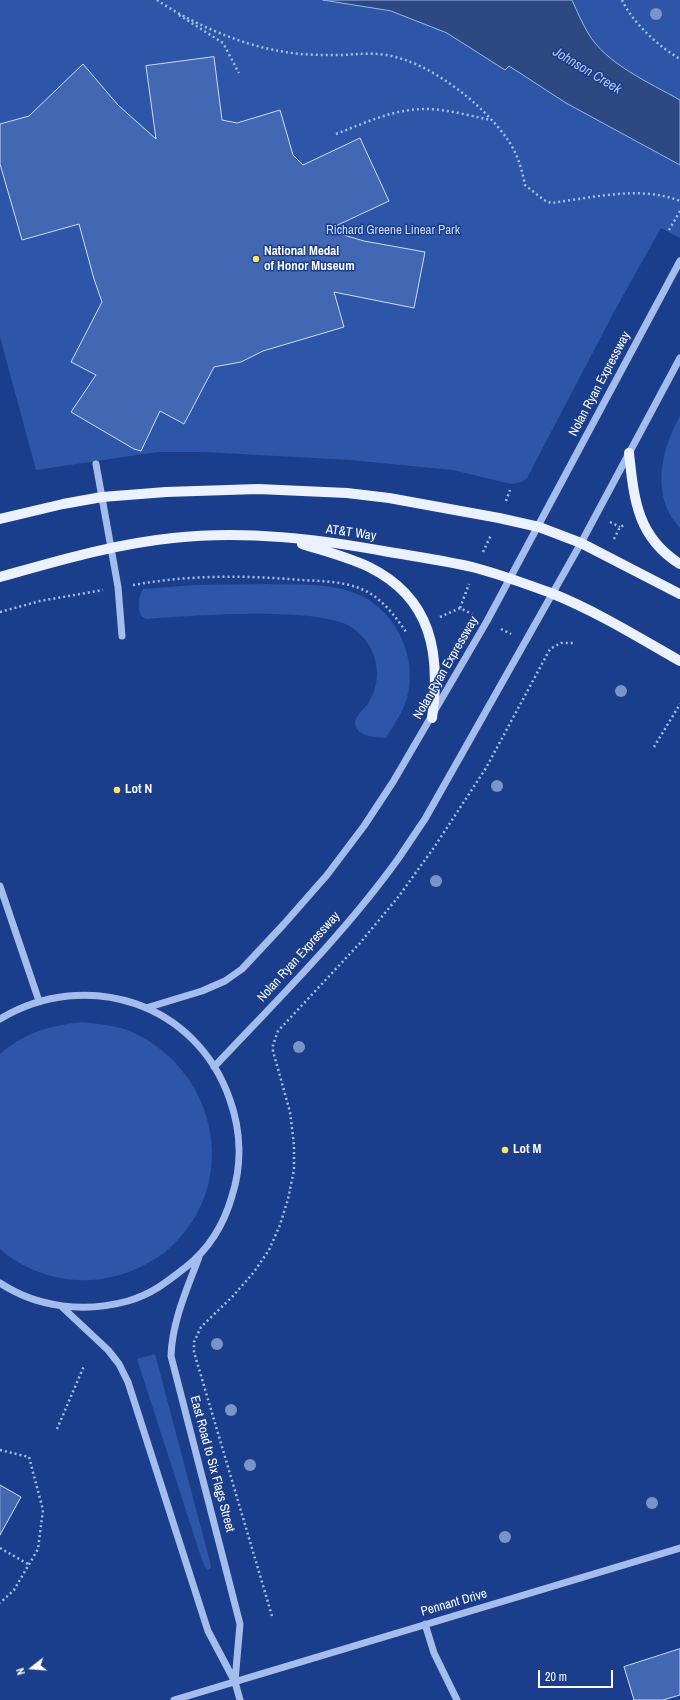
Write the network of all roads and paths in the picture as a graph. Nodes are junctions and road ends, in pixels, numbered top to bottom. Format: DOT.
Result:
graph roads {
  1 [pos="157,0"];
  2 [pos="622,0"];
  3 [pos="172,10"];
  4 [pos="680,60"];
  5 [pos="239,73"];
  6 [pos="492,120"];
  7 [pos="336,134"];
  8 [pos="680,201"];
  9 [pos="680,211"];
  10 [pos="669,230"];
  11 [pos="680,261"];
  12 [pos="680,358"];
  13 [pos="629,453"];
  14 [pos="96,464"];
  15 [pos="510,490"];
  16 [pos="102,497"];
  17 [pos="498,518"];
  18 [pos="0,519"];
  19 [pos="609,521"];
  20 [pos="538,527"];
  21 [pos="282,536"];
  22 [pos="614,539"];
  23 [pos="581,543"];
  24 [pos="112,546"];
  25 [pos="680,564"];
  26 [pos="476,568"];
  27 [pos="0,577"];
  28 [pos="510,578"];
  29 [pos="147,582"];
  30 [pos="86,593"];
  31 [pos="552,594"];
  32 [pos="680,594"];
  33 [pos="460,608"];
  34 [pos="0,612"];
  35 [pos="471,613"];
  36 [pos="435,619"];
  37 [pos="406,632"];
  38 [pos="122,636"];
  39 [pos="574,643"];
  40 [pos="680,660"];
  41 [pos="680,704"];
  42 [pos="432,718"];
  43 [pos="654,748"];
  44 [pos="0,886"];
  45 [pos="39,1001"];
  46 [pos="146,1008"];
  47 [pos="0,1019"];
  48 [pos="214,1067"];
  49 [pos="200,1256"];
  50 [pos="0,1283"];
  51 [pos="61,1306"];
  52 [pos="84,1366"];
  53 [pos="57,1429"];
  54 [pos="0,1450"];
  55 [pos="0,1548"];
  56 [pos="680,1548"];
  57 [pos="28,1564"];
  58 [pos="0,1602"];
  59 [pos="272,1616"];
  60 [pos="425,1624"];
  61 [pos="235,1682"];
  62 [pos="174,1700"];
  63 [pos="240,1700"];
  64 [pos="457,1700"];
  1 -- 3 [label="path"];
  2 -- 4 [label="path"];
  3 -- 5 [label="path"];
  3 -- 6 [label="path"];
  6 -- 7 [label="path"];
  6 -- 8 [label="path"];
  9 -- 10 [label="path"];
  11 -- 20 [label="street, Nolan Ryan Expressway"];
  12 -- 13 [label="street, Nolan Ryan Expressway"];
  13 -- 23 [label="street, Nolan Ryan Expressway"];
  13 -- 25 [label="main road"];
  14 -- 16 [label="street"];
  15 -- 17 [label="path"];
  16 -- 17 [label="main road"];
  16 -- 18 [label="main road"];
  16 -- 24 [label="street"];
  17 -- 20 [label="main road"];
  17 -- 26 [label="path"];
  19 -- 22 [label="path"];
  20 -- 23 [label="main road"];
  20 -- 28 [label="street, Nolan Ryan Expressway"];
  21 -- 24 [label="main road, AT&T Way"];
  21 -- 26 [label="main road, AT&T Way"];
  21 -- 42 [label="main road"];
  23 -- 31 [label="street, Nolan Ryan Expressway"];
  23 -- 32 [label="main road"];
  24 -- 27 [label="main road, AT&T Way"];
  24 -- 38 [label="street"];
  26 -- 28 [label="main road, AT&T Way"];
  26 -- 33 [label="path"];
  28 -- 31 [label="main road, AT&T Way"];
  28 -- 42 [label="street, Nolan Ryan Expressway"];
  29 -- 37 [label="path"];
  30 -- 34 [label="path"];
  31 -- 40 [label="main road, AT&T Way"];
  31 -- 48 [label="street, Nolan Ryan Expressway"];
  33 -- 35 [label="path"];
  33 -- 36 [label="path"];
  39 -- 59 [label="path"];
  41 -- 43 [label="path"];
  42 -- 46 [label="street, Nolan Ryan Expressway"];
  44 -- 45 [label="street"];
  45 -- 46 [label="street"];
  45 -- 47 [label="street"];
  46 -- 48 [label="street"];
  48 -- 49 [label="street"];
  49 -- 51 [label="street"];
  49 -- 61 [label="street, East Road to Six Flags Street"];
  50 -- 51 [label="street"];
  51 -- 61 [label="street, East Road to Six Flags Street"];
  52 -- 53 [label="path"];
  54 -- 57 [label="path"];
  55 -- 57 [label="path"];
  56 -- 60 [label="street, Pennant Drive"];
  57 -- 58 [label="path"];
  60 -- 61 [label="street, Pennant Drive"];
  60 -- 64 [label="street"];
  61 -- 62 [label="street"];
  61 -- 63 [label="street, East Road to Six Flags Street"];
}
